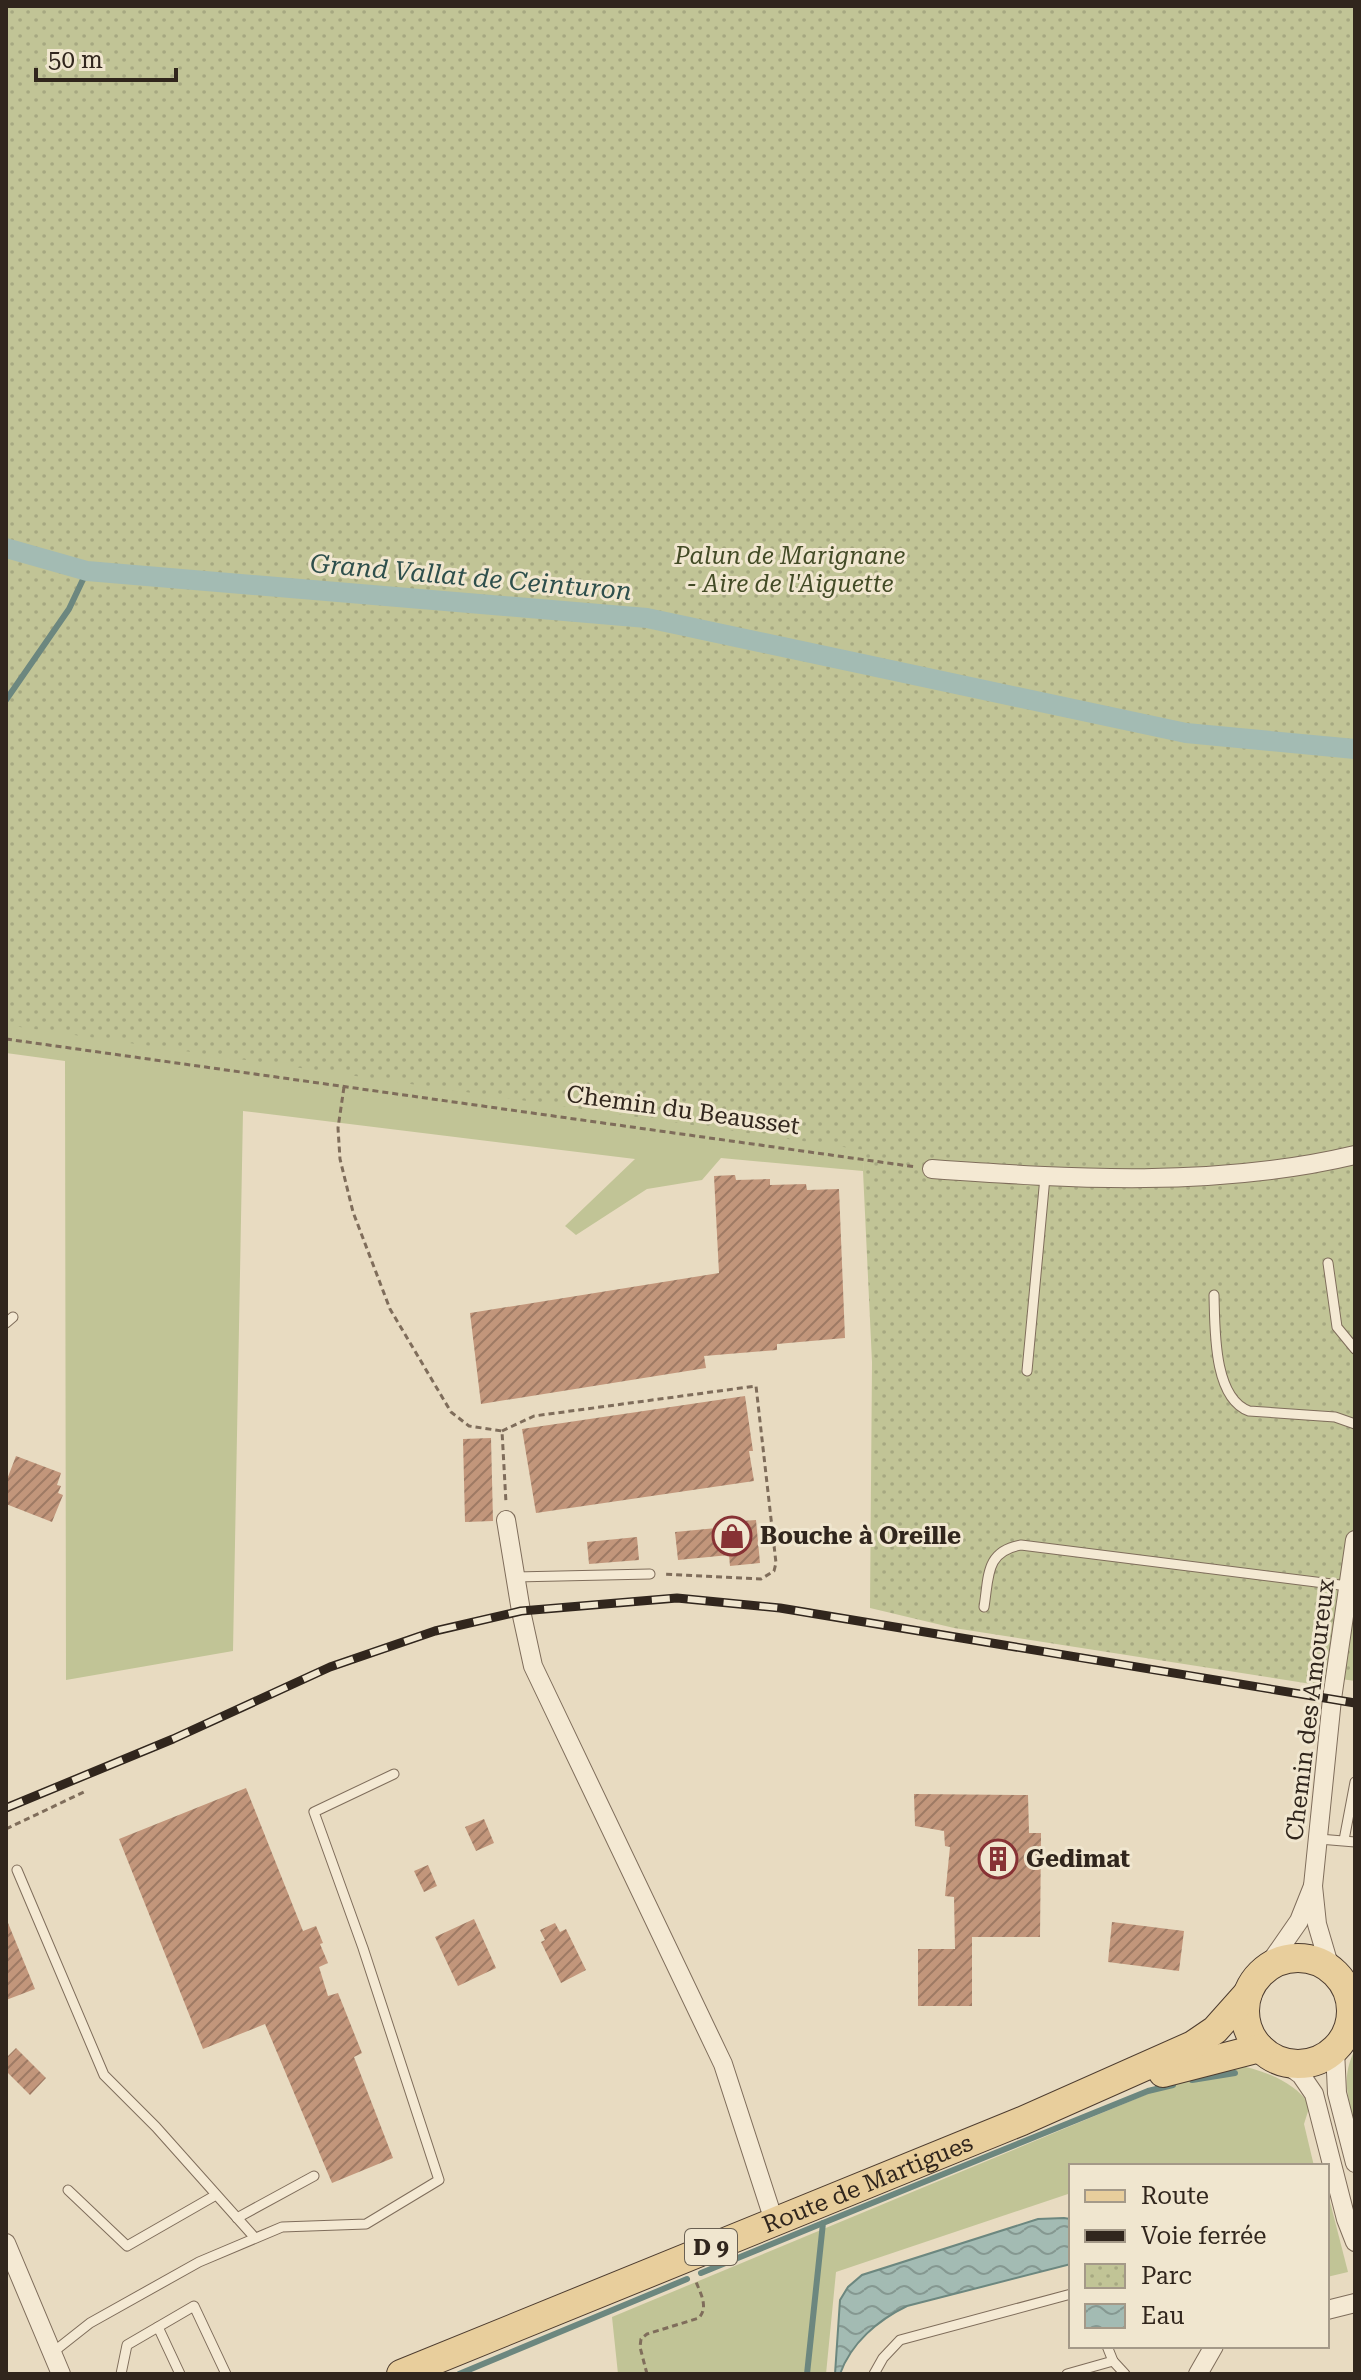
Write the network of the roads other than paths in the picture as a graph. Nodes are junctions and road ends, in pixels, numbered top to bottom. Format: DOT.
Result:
graph roads {
  1 [pos="1355,1155"];
  2 [pos="932,1169"];
  3 [pos="1045,1177"];
  4 [pos="1328,1263"];
  5 [pos="1214,1295"];
  6 [pos="1355,1349"];
  7 [pos="1027,1371"];
  8 [pos="1355,1424"];
  9 [pos="506,1520"];
  10 [pos="1355,1540"];
  11 [pos="650,1574"];
  12 [pos="515,1577"];
  13 [pos="1348,1586"];
  14 [pos="984,1607"];
  15 [pos="394,1774"];
  16 [pos="1355,1782"];
  17 [pos="1319,1839"];
  18 [pos="1344,1840"];
  19 [pos="1355,1842"];
  20 [pos="17,1870"];
  21 [pos="1313,1886"];
  22 [pos="1267,1967"];
  23 [pos="1342,1968"];
  24 [pos="1248,1993"];
  25 [pos="1353,2012"];
  26 [pos="1335,2050"];
  27 [pos="1272,2055"];
  28 [pos="1022,2121"];
  29 [pos="1355,2163"];
  30 [pos="314,2176"];
  31 [pos="68,2190"];
  32 [pos="216,2195"];
  33 [pos="237,2218"];
  34 [pos="774,2221"];
  35 [pos="255,2238"];
  36 [pos="1355,2242"];
  37 [pos="6,2243"];
  38 [pos="1069,2295"];
  39 [pos="1355,2303"];
  40 [pos="1329,2310"];
  41 [pos="158,2327"];
  42 [pos="1108,2348"];
  43 [pos="1212,2348"];
  44 [pos="52,2353"];
  45 [pos="1113,2361"];
  46 [pos="61,2374"];
  47 [pos="67,2374"];
  48 [pos="121,2374"];
  49 [pos="180,2374"];
  50 [pos="226,2374"];
  51 [pos="401,2374"];
  52 [pos="874,2374"];
  53 [pos="1067,2374"];
  54 [pos="1125,2374"];
  55 [pos="1198,2374"];
  1 -- 3 [label="street"];
  2 -- 3 [label="street"];
  3 -- 7 [label="lane"];
  4 -- 6 [label="lane"];
  5 -- 8 [label="lane"];
  9 -- 12 [label="street"];
  10 -- 13 [label="street, Chemin des Amoureux"];
  11 -- 12 [label="lane"];
  12 -- 34 [label="street"];
  13 -- 14 [label="lane"];
  13 -- 17 [label="street, Chemin des Amoureux"];
  15 -- 35 [label="lane"];
  16 -- 18 [label="lane"];
  17 -- 18 [label="lane"];
  17 -- 21 [label="street, Chemin des Amoureux"];
  18 -- 19 [label="lane"];
  20 -- 32 [label="lane"];
  21 -- 22 [label="street, Chemin des Amoureux"];
  21 -- 23 [label="street, Chemin des Amoureux"];
  22 -- 23 [label="main road"];
  22 -- 24 [label="main road"];
  23 -- 25 [label="main road"];
  24 -- 27 [label="main road"];
  24 -- 28 [label="main road, Route de Martigues / D 9"];
  25 -- 26 [label="main road"];
  26 -- 27 [label="main road"];
  26 -- 29 [label="street"];
  27 -- 28 [label="main road, Route de Martigues / D 9"];
  27 -- 36 [label="street"];
  28 -- 34 [label="main road, Route de Martigues / D 9"];
  30 -- 33 [label="lane"];
  31 -- 32 [label="lane"];
  32 -- 33 [label="lane"];
  33 -- 35 [label="lane"];
  34 -- 51 [label="main road, Route de Martigues / D 9"];
  35 -- 44 [label="lane"];
  37 -- 44 [label="street"];
  38 -- 52 [label="lane"];
  39 -- 40 [label="street"];
  41 -- 48 [label="lane"];
  41 -- 49 [label="lane"];
  41 -- 50 [label="lane"];
  42 -- 45 [label="lane"];
  43 -- 55 [label="street"];
  44 -- 46 [label="street"];
  45 -- 53 [label="lane"];
  45 -- 54 [label="lane"];
  46 -- 47 [label="lane"];
}
